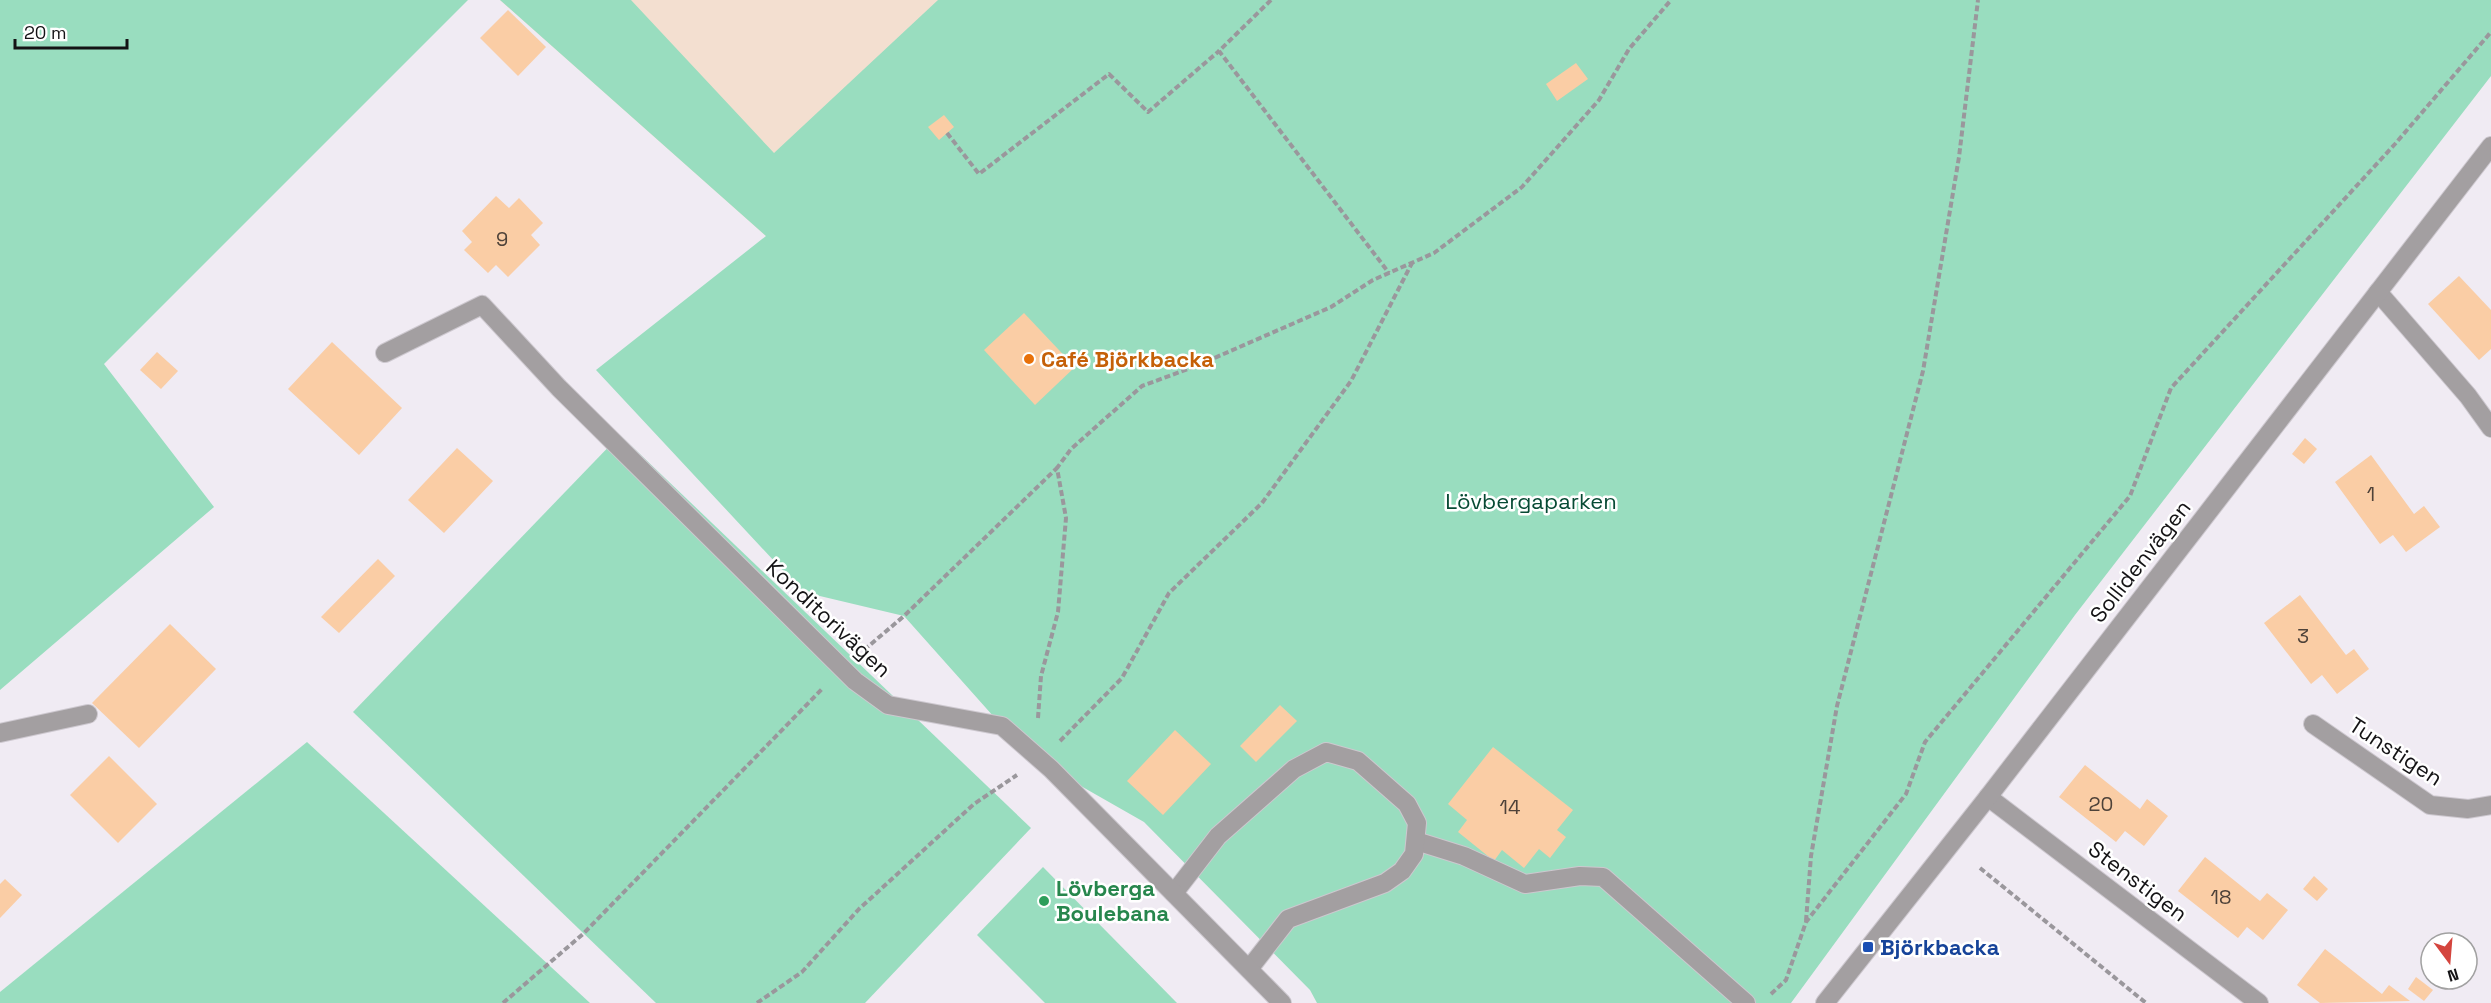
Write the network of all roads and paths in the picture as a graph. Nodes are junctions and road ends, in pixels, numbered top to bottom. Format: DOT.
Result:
graph roads {
  1 [pos="1271,0"];
  2 [pos="1671,0"];
  3 [pos="1978,0"];
  4 [pos="2491,32"];
  5 [pos="1219,51"];
  6 [pos="947,133"];
  7 [pos="2491,146"];
  8 [pos="1412,263"];
  9 [pos="1389,273"];
  10 [pos="2378,292"];
  11 [pos="385,352"];
  12 [pos="2491,428"];
  13 [pos="1057,468"];
  14 [pos="843,669"];
  15 [pos="88,714"];
  16 [pos="2313,724"];
  17 [pos="0,733"];
  18 [pos="1043,757"];
  19 [pos="1988,797"];
  20 [pos="2491,805"];
  21 [pos="1416,841"];
  22 [pos="1980,868"];
  23 [pos="1174,893"];
  24 [pos="1806,922"];
  25 [pos="1249,969"];
  26 [pos="1769,995"];
  27 [pos="503,1003"];
  28 [pos="757,1003"];
  29 [pos="1282,1003"];
  30 [pos="1746,1003"];
  31 [pos="1824,1003"];
  32 [pos="2146,1003"];
  33 [pos="2259,1003"];
  1 -- 5 [label="path"];
  2 -- 8 [label="path"];
  3 -- 24 [label="path"];
  4 -- 24 [label="path"];
  5 -- 6 [label="path"];
  5 -- 9 [label="path"];
  7 -- 10 [label="street, Sollidenvägen"];
  8 -- 9 [label="path"];
  8 -- 18 [label="path"];
  9 -- 13 [label="path"];
  10 -- 12 [label="street"];
  10 -- 19 [label="street, Sollidenvägen"];
  11 -- 14 [label="street, Konditorivägen"];
  13 -- 14 [label="path"];
  13 -- 18 [label="path"];
  14 -- 18 [label="street, Konditorivägen"];
  14 -- 27 [label="path"];
  15 -- 17 [label="street"];
  16 -- 20 [label="street, Tunstigen"];
  18 -- 23 [label="street, Konditorivägen"];
  18 -- 28 [label="path"];
  19 -- 31 [label="street, Sollidenvägen"];
  19 -- 33 [label="street, Stenstigen"];
  21 -- 23 [label="street"];
  21 -- 25 [label="street"];
  21 -- 30 [label="street"];
  22 -- 32 [label="path"];
  23 -- 25 [label="street, Konditorivägen"];
  24 -- 26 [label="path"];
  25 -- 29 [label="street, Konditorivägen"];
}
